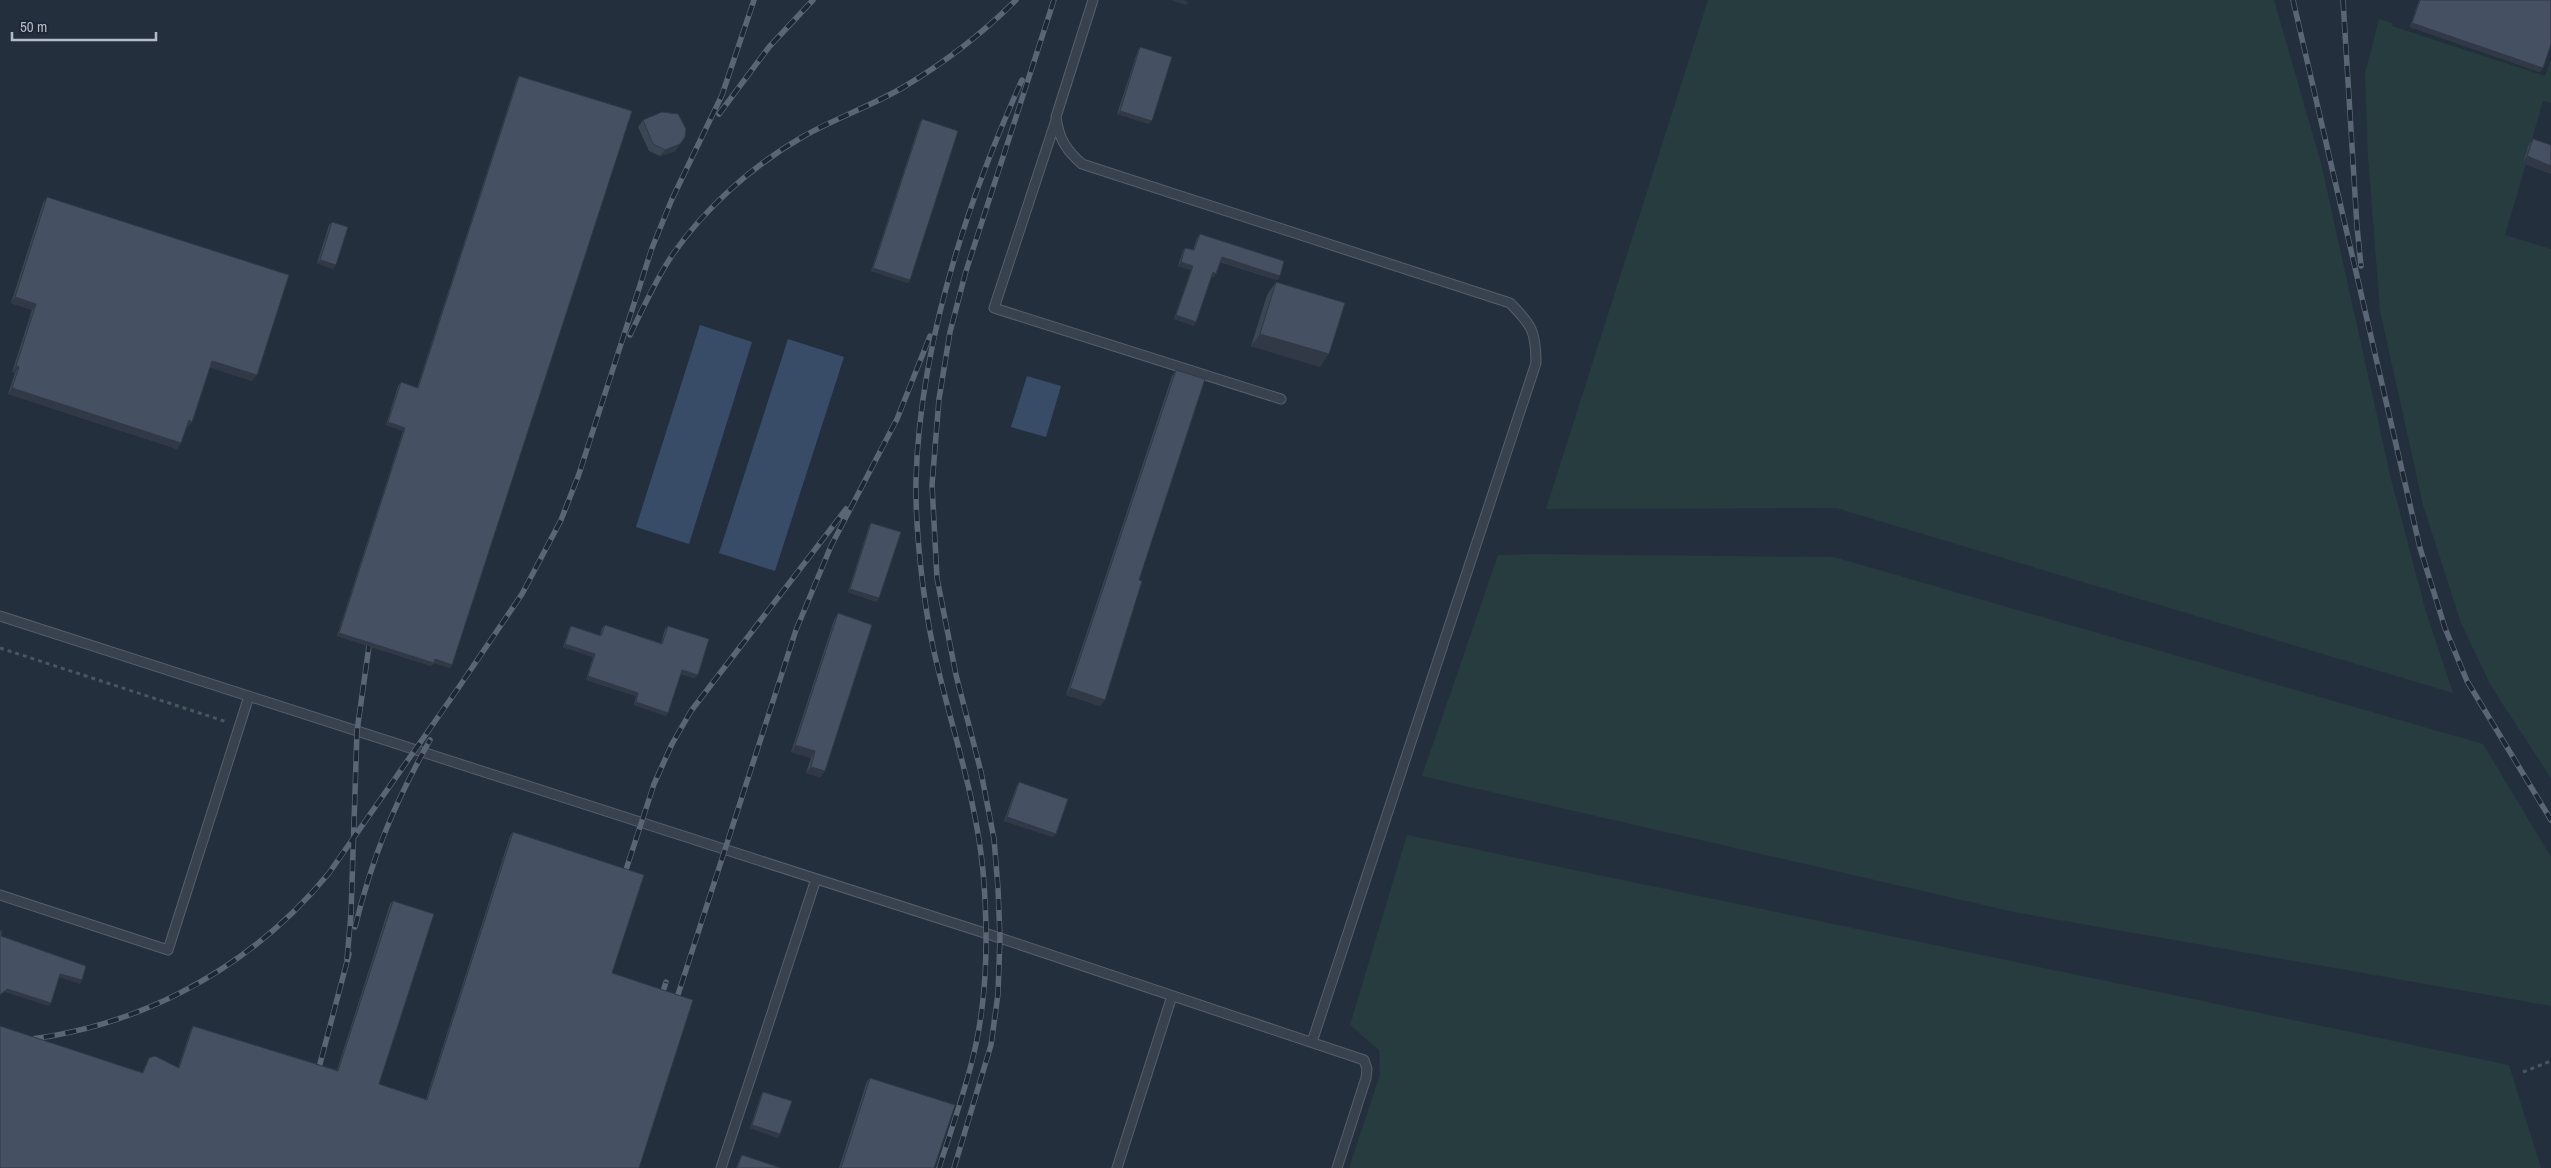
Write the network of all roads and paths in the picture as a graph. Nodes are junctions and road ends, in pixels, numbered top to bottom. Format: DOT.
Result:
graph roads {
  1 [pos="1094,0"];
  2 [pos="1056,117"];
  3 [pos="1281,399"];
  4 [pos="0,616"];
  5 [pos="0,648"];
  6 [pos="249,696"];
  7 [pos="240,726"];
  8 [pos="816,879"];
  9 [pos="0,895"];
  10 [pos="1172,996"];
  11 [pos="1312,1042"];
  12 [pos="2551,1061"];
  13 [pos="2523,1072"];
  14 [pos="721,1168"];
  15 [pos="1117,1168"];
  16 [pos="1337,1168"];
  1 -- 2 [label="lane"];
  2 -- 3 [label="lane"];
  2 -- 11 [label="lane"];
  4 -- 6 [label="lane"];
  5 -- 7 [label="path"];
  6 -- 7 [label="lane"];
  6 -- 8 [label="lane"];
  7 -- 9 [label="lane"];
  8 -- 10 [label="lane"];
  8 -- 14 [label="lane"];
  10 -- 11 [label="lane"];
  10 -- 15 [label="lane"];
  11 -- 16 [label="lane"];
  12 -- 13 [label="path"];
}
